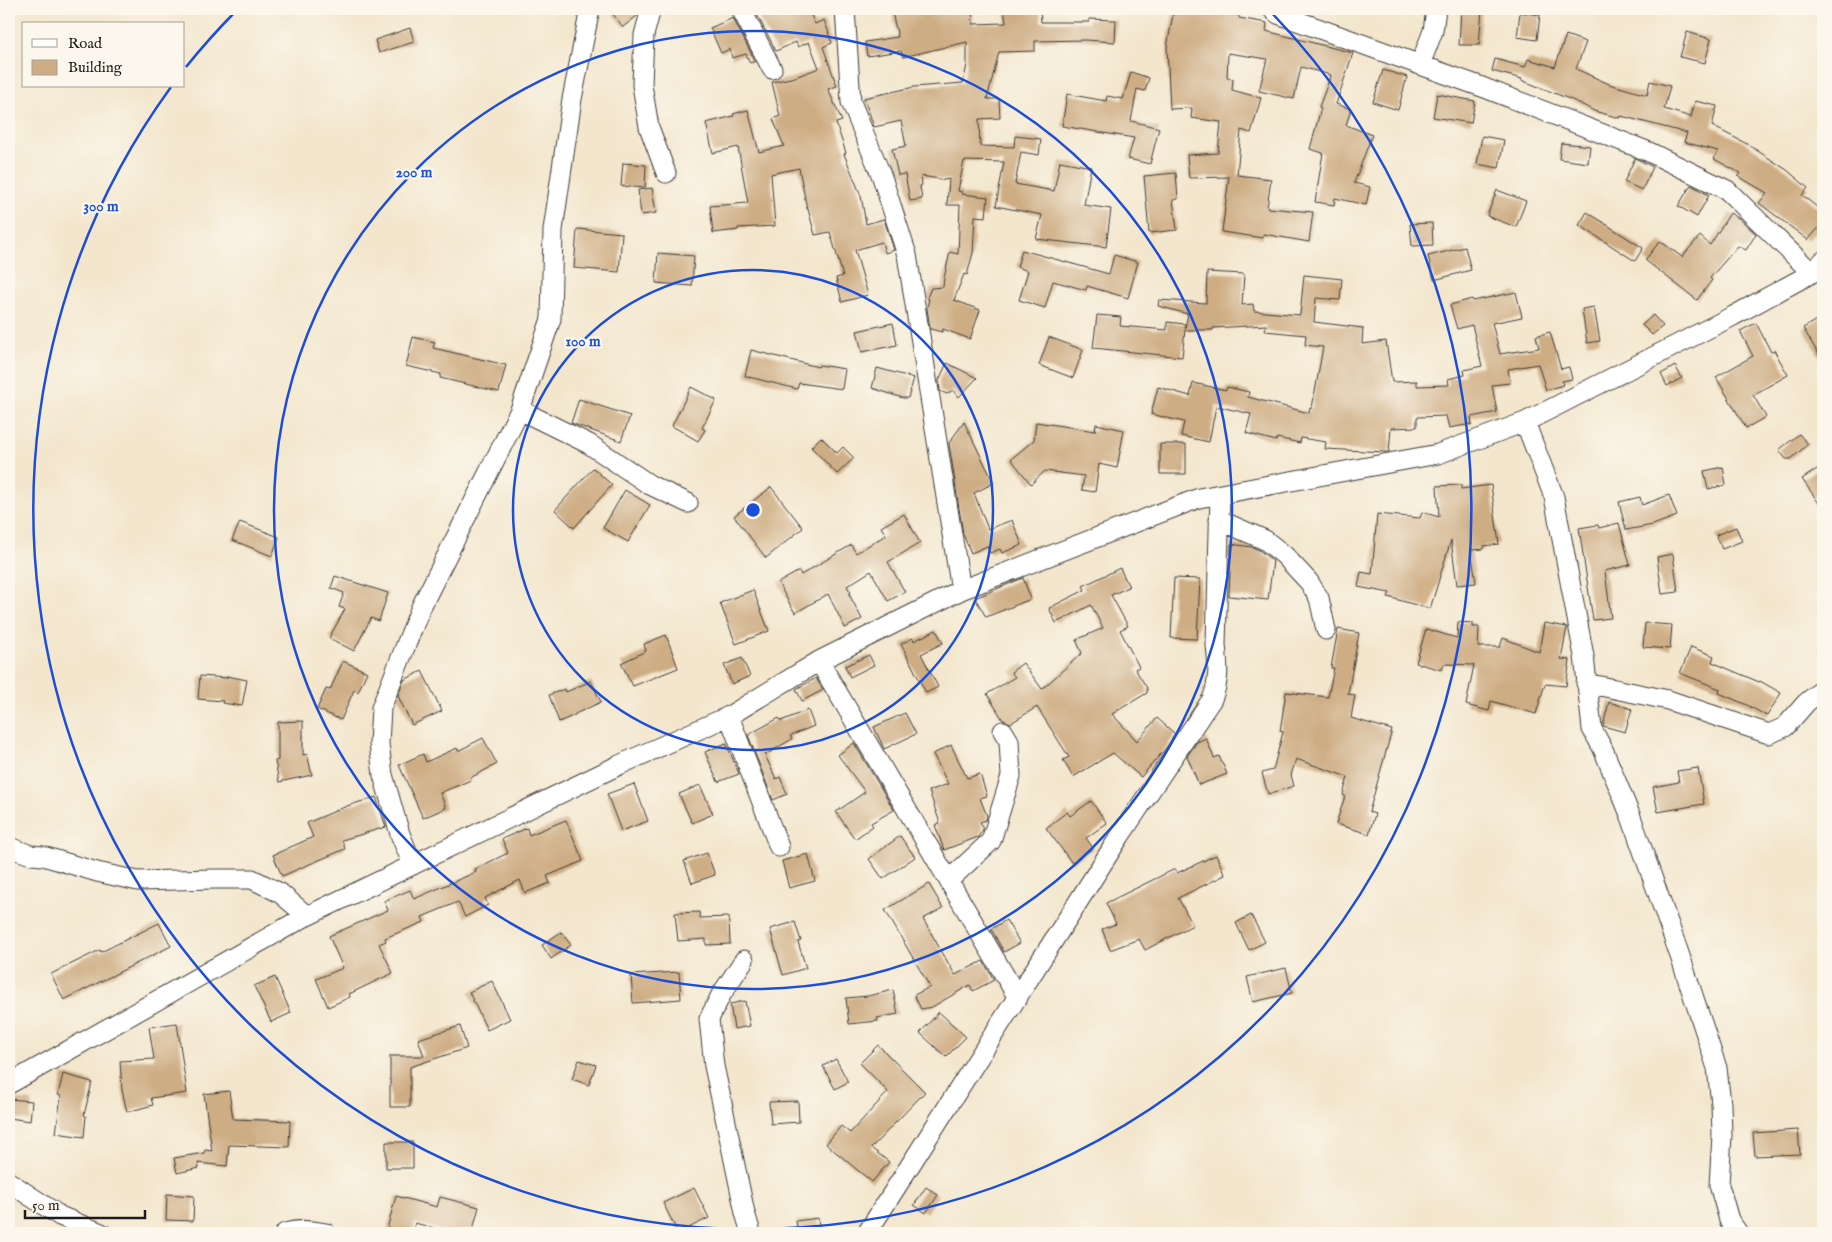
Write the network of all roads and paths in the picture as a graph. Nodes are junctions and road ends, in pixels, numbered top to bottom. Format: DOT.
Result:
graph roads {
  1 [pos="590,9"];
  2 [pos="650,9"];
  3 [pos="741,9"];
  4 [pos="845,9"];
  5 [pos="1272,9"];
  6 [pos="1436,9"];
  7 [pos="1420,65"];
  8 [pos="772,69"];
  9 [pos="666,173"];
  10 [pos="1817,267"];
  11 [pos="520,410"];
  12 [pos="1525,422"];
  13 [pos="1220,495"];
  14 [pos="688,504"];
  15 [pos="1219,520"];
  16 [pos="961,590"];
  17 [pos="1326,630"];
  18 [pos="819,661"];
  19 [pos="1586,683"];
  20 [pos="1823,689"];
  21 [pos="730,716"];
  22 [pos="1004,731"];
  23 [pos="9,847"];
  24 [pos="779,847"];
  25 [pos="412,865"];
  26 [pos="949,880"];
  27 [pos="307,916"];
  28 [pos="744,960"];
  29 [pos="1018,998"];
  30 [pos="9,1084"];
  31 [pos="9,1182"];
  32 [pos="101,1233"];
  33 [pos="285,1233"];
  34 [pos="326,1233"];
  35 [pos="751,1233"];
  36 [pos="867,1233"];
  37 [pos="1738,1233"];
  1 -- 11 [label="street"];
  2 -- 9 [label="street"];
  3 -- 8 [label="street"];
  4 -- 16 [label="street"];
  5 -- 7 [label="street"];
  6 -- 7 [label="street"];
  7 -- 10 [label="street"];
  10 -- 12 [label="street"];
  11 -- 14 [label="street"];
  11 -- 25 [label="street"];
  12 -- 13 [label="street"];
  12 -- 19 [label="street"];
  13 -- 15 [label="street"];
  13 -- 16 [label="street"];
  15 -- 17 [label="street"];
  15 -- 29 [label="street"];
  16 -- 18 [label="street"];
  18 -- 21 [label="street"];
  18 -- 26 [label="street"];
  19 -- 20 [label="street"];
  19 -- 37 [label="street"];
  21 -- 24 [label="street"];
  21 -- 25 [label="street"];
  22 -- 26 [label="street"];
  23 -- 27 [label="street"];
  25 -- 27 [label="street"];
  26 -- 29 [label="street"];
  27 -- 30 [label="street"];
  28 -- 35 [label="street"];
  29 -- 36 [label="street"];
  31 -- 32 [label="street"];
  33 -- 34 [label="street"];
}
